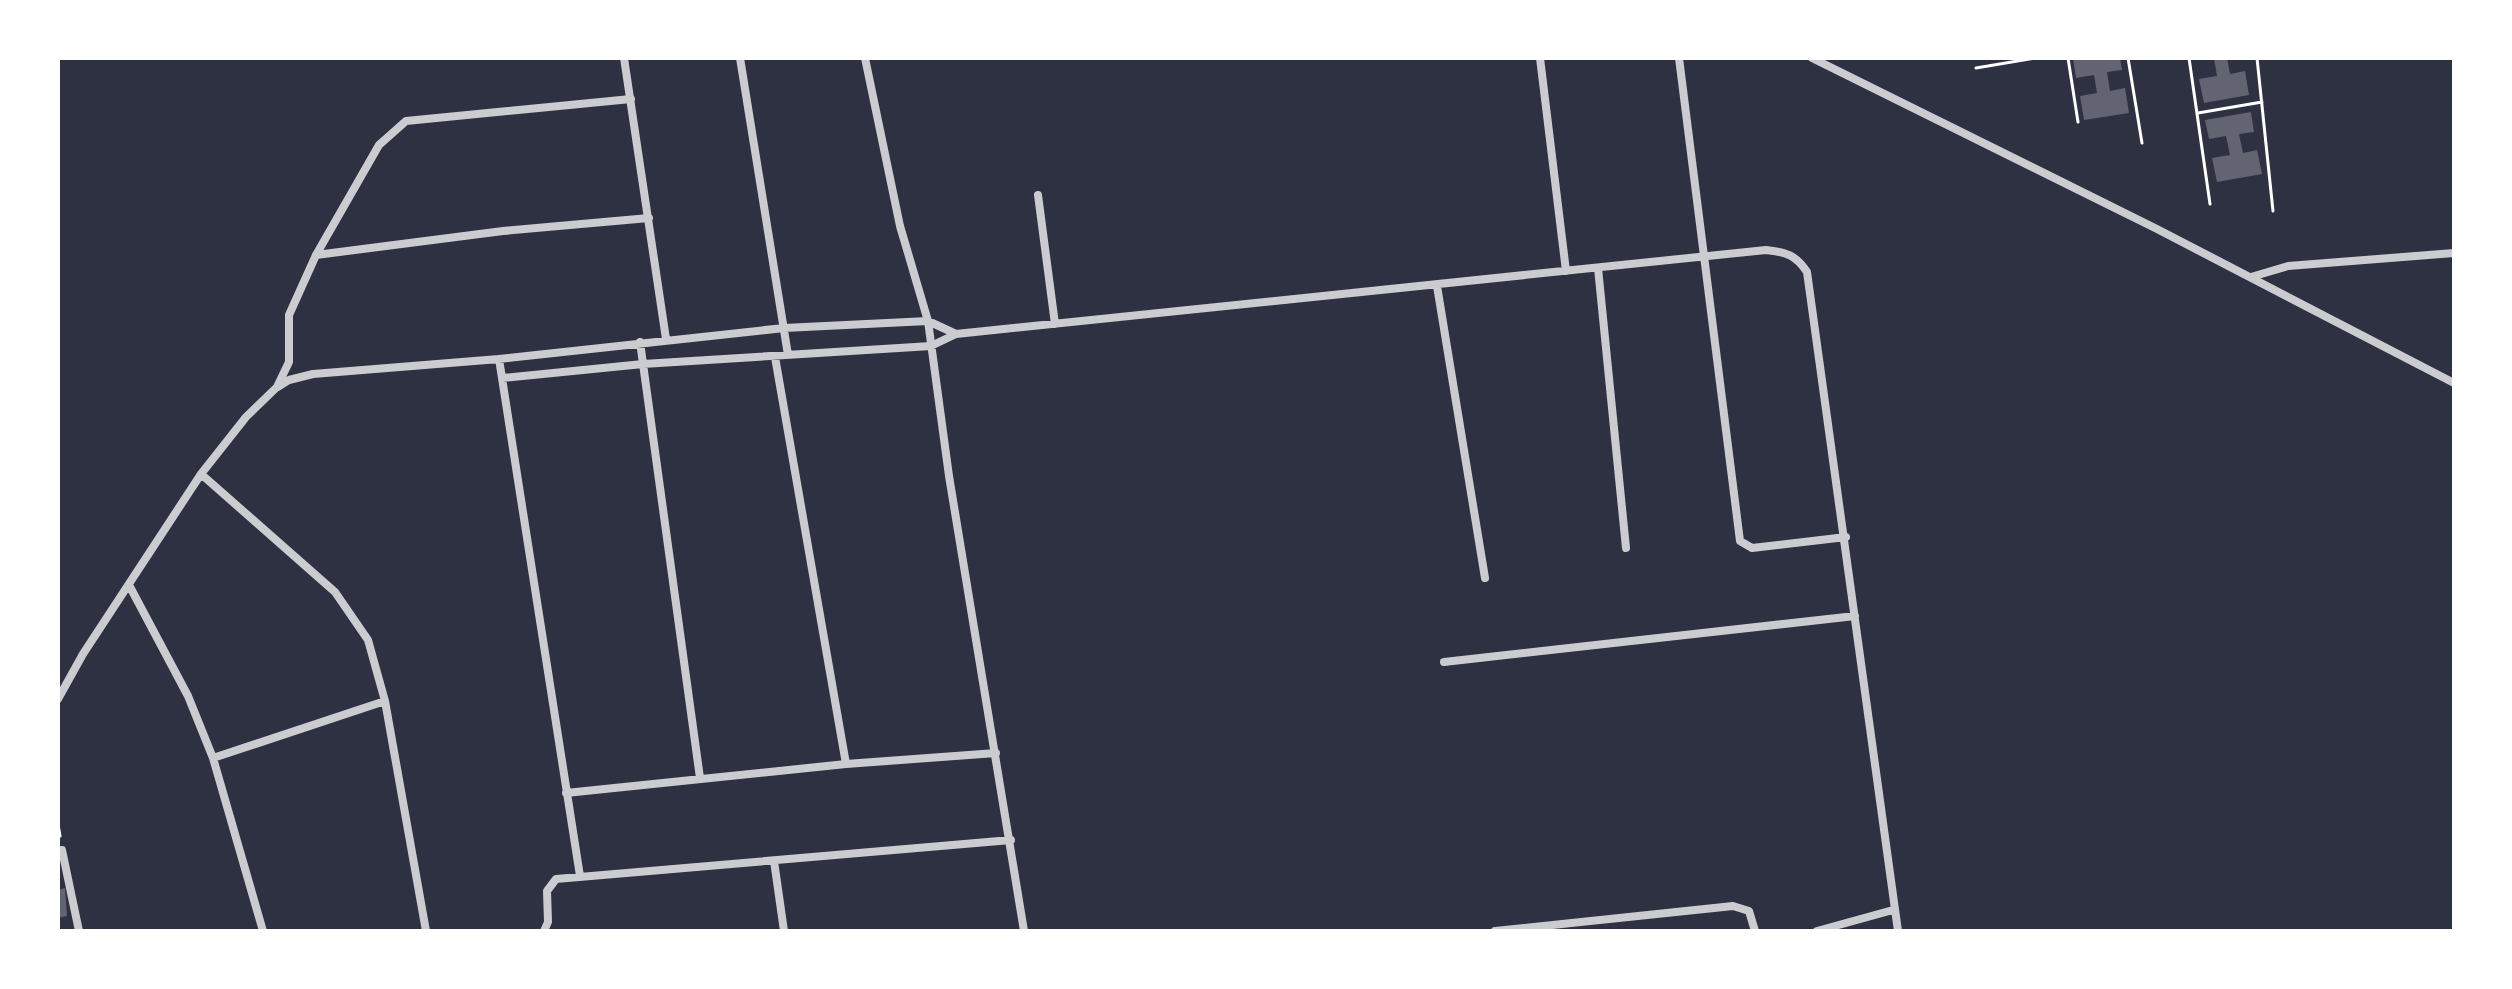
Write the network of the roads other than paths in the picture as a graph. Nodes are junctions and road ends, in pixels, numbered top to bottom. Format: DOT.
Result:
graph roads {
  1 [pos="624,58"];
  2 [pos="740,58"];
  3 [pos="865,58"];
  4 [pos="1540,58"];
  5 [pos="1679,58"];
  6 [pos="1812,58"];
  7 [pos="1826,61"];
  8 [pos="631,99"];
  9 [pos="1038,195"];
  10 [pos="649,218"];
  11 [pos="2454,253"];
  12 [pos="316,255"];
  13 [pos="1702,257"];
  14 [pos="1598,268"];
  15 [pos="1566,271"];
  16 [pos="2251,277"];
  17 [pos="1437,286"];
  18 [pos="928,321"];
  19 [pos="1055,324"];
  20 [pos="784,328"];
  21 [pos="956,334"];
  22 [pos="666,339"];
  23 [pos="640,342"];
  24 [pos="931,346"];
  25 [pos="788,355"];
  26 [pos="775,357"];
  27 [pos="499,359"];
  28 [pos="643,364"];
  29 [pos="502,378"];
  30 [pos="2454,383"];
  31 [pos="277,387"];
  32 [pos="201,474"];
  33 [pos="1846,537"];
  34 [pos="1626,548"];
  35 [pos="1485,578"];
  36 [pos="129,585"];
  37 [pos="1855,616"];
  38 [pos="1444,662"];
  39 [pos="58,699"];
  40 [pos="385,701"];
  41 [pos="996,753"];
  42 [pos="213,758"];
  43 [pos="846,764"];
  44 [pos="700,778"];
  45 [pos="566,793"];
  46 [pos="1011,840"];
  47 [pos="62,850"];
  48 [pos="774,861"];
  49 [pos="580,876"];
  50 [pos="1893,910"];
  51 [pos="79,931"];
  52 [pos="263,931"];
  53 [pos="426,931"];
  54 [pos="544,931"];
  55 [pos="784,931"];
  56 [pos="1024,931"];
  57 [pos="1495,931"];
  58 [pos="1755,931"];
  59 [pos="1817,931"];
  60 [pos="1898,931"];
  1 -- 8 [label="street"];
  2 -- 20 [label="street"];
  3 -- 18 [label="street"];
  4 -- 15 [label="street"];
  5 -- 13 [label="street"];
  6 -- 7 [label="street"];
  7 -- 16 [label="street"];
  8 -- 10 [label="street"];
  8 -- 12 [label="street"];
  9 -- 19 [label="street"];
  10 -- 12 [label="street"];
  10 -- 22 [label="street"];
  11 -- 16 [label="street"];
  12 -- 31 [label="street"];
  13 -- 14 [label="street"];
  13 -- 33 [label="street"];
  13 -- 33 [label="street"];
  14 -- 15 [label="street"];
  14 -- 34 [label="street"];
  15 -- 17 [label="street"];
  16 -- 30 [label="street"];
  17 -- 19 [label="street"];
  17 -- 35 [label="street"];
  18 -- 20 [label="street"];
  18 -- 21 [label="street"];
  18 -- 24 [label="street"];
  19 -- 21 [label="street"];
  20 -- 22 [label="street"];
  20 -- 25 [label="street"];
  21 -- 24 [label="street"];
  22 -- 23 [label="street"];
  23 -- 27 [label="street"];
  23 -- 28 [label="street"];
  24 -- 25 [label="street"];
  24 -- 41 [label="street"];
  25 -- 26 [label="street"];
  26 -- 28 [label="street"];
  26 -- 43 [label="street"];
  27 -- 29 [label="street"];
  27 -- 31 [label="street"];
  28 -- 29 [label="street"];
  28 -- 44 [label="street"];
  29 -- 45 [label="street"];
  31 -- 32 [label="street"];
  32 -- 36 [label="street"];
  32 -- 40 [label="street"];
  33 -- 37 [label="street"];
  36 -- 39 [label="street"];
  36 -- 42 [label="street"];
  37 -- 38 [label="street"];
  37 -- 50 [label="street"];
  40 -- 42 [label="street"];
  40 -- 53 [label="street"];
  41 -- 43 [label="street"];
  41 -- 46 [label="street"];
  42 -- 52 [label="street"];
  43 -- 44 [label="street"];
  44 -- 45 [label="street"];
  45 -- 49 [label="street"];
  46 -- 48 [label="street"];
  46 -- 56 [label="street"];
  47 -- 51 [label="street"];
  48 -- 49 [label="street"];
  48 -- 55 [label="street"];
  49 -- 54 [label="street"];
  50 -- 59 [label="street"];
  50 -- 60 [label="street"];
  57 -- 58 [label="street"];
}
